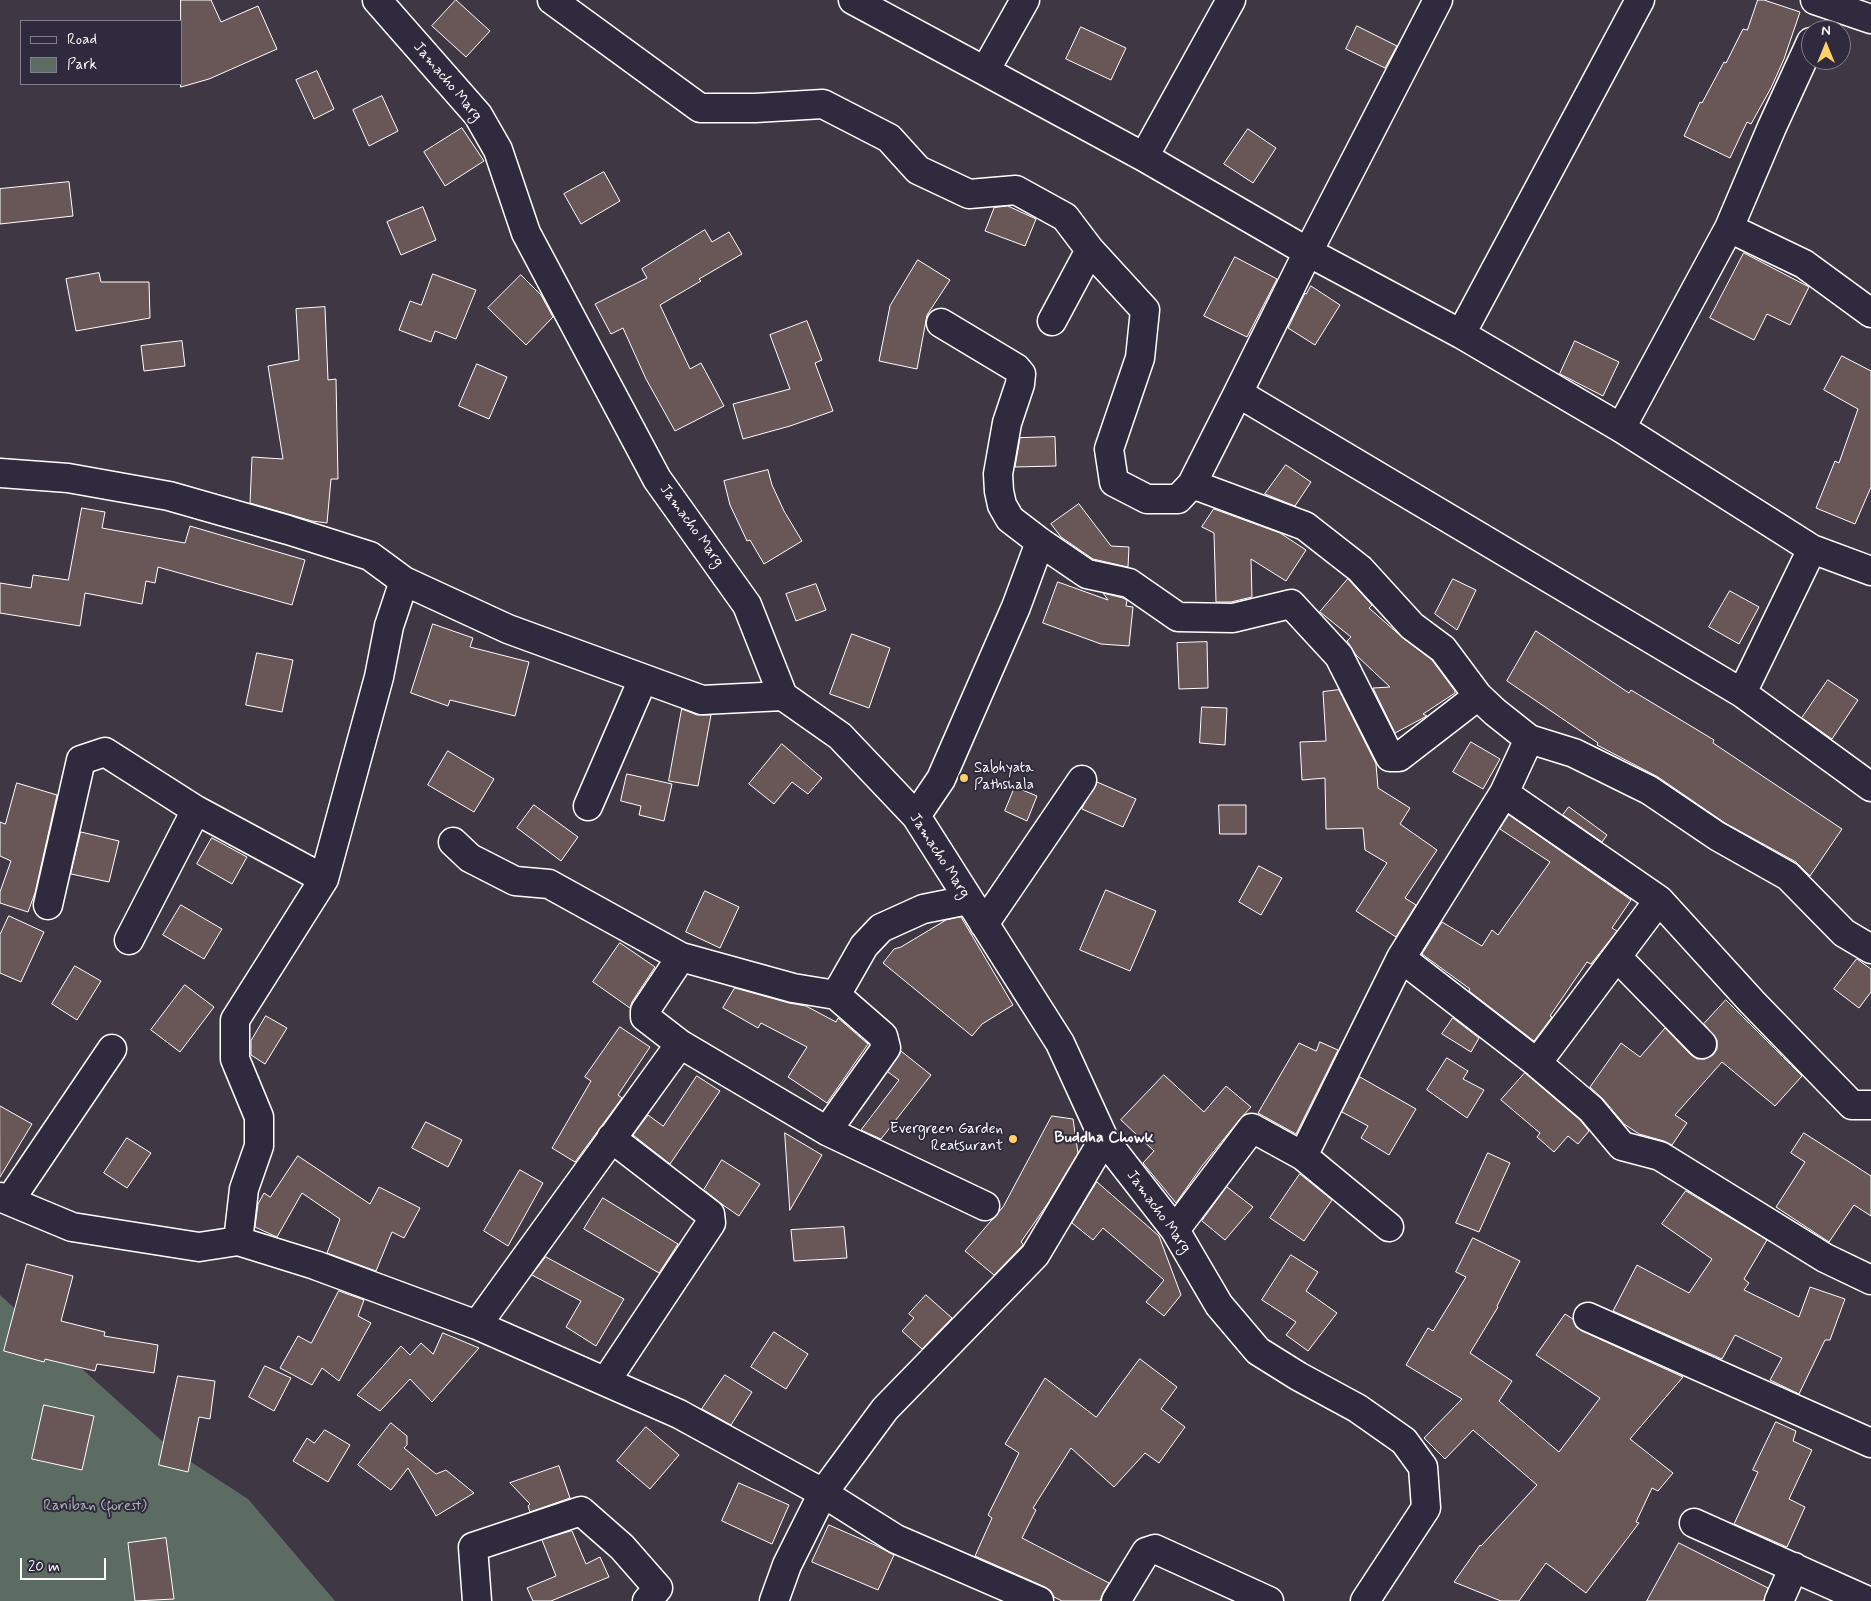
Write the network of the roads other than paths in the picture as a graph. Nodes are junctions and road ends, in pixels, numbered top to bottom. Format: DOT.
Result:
graph roads {
  1 [pos="378,0"];
  2 [pos="552,0"];
  3 [pos="853,0"];
  4 [pos="1025,0"];
  5 [pos="1231,0"];
  6 [pos="1438,0"];
  7 [pos="1640,0"];
  8 [pos="1825,2"];
  9 [pos="1871,19"];
  10 [pos="1820,20"];
  11 [pos="1801,64"];
  12 [pos="985,71"];
  13 [pos="1144,157"];
  14 [pos="1729,228"];
  15 [pos="1090,250"];
  16 [pos="1308,252"];
  17 [pos="1871,312"];
  18 [pos="1052,321"];
  19 [pos="941,323"];
  20 [pos="1462,334"];
  21 [pos="1238,393"];
  22 [pos="1621,428"];
  23 [pos="0,473"];
  24 [pos="1192,484"];
  25 [pos="1040,542"];
  26 [pos="1812,549"];
  27 [pos="1871,571"];
  28 [pos="404,581"];
  29 [pos="643,679"];
  30 [pos="1742,692"];
  31 [pos="783,696"];
  32 [pos="1478,696"];
  33 [pos="1529,739"];
  34 [pos="1082,780"];
  35 [pos="1871,787"];
  36 [pos="1504,793"];
  37 [pos="588,806"];
  38 [pos="196,810"];
  39 [pos="916,816"];
  40 [pos="453,842"];
  41 [pos="324,879"];
  42 [pos="968,900"];
  43 [pos="1659,900"];
  44 [pos="48,905"];
  45 [pos="984,924"];
  46 [pos="129,940"];
  47 [pos="1871,949"];
  48 [pos="681,957"];
  49 [pos="1616,957"];
  50 [pos="1400,958"];
  51 [pos="836,995"];
  52 [pos="680,1044"];
  53 [pos="1702,1044"];
  54 [pos="112,1048"];
  55 [pos="1537,1063"];
  56 [pos="1871,1105"];
  57 [pos="827,1131"];
  58 [pos="611,1138"];
  59 [pos="1104,1140"];
  60 [pos="1303,1156"];
  61 [pos="5,1199"];
  62 [pos="985,1206"];
  63 [pos="1389,1227"];
  64 [pos="1175,1230"];
  65 [pos="238,1241"];
  66 [pos="1871,1280"];
  67 [pos="1588,1318"];
  68 [pos="477,1325"];
  69 [pos="606,1381"];
  70 [pos="1871,1443"];
  71 [pos="823,1493"];
  72 [pos="1694,1523"];
  73 [pos="1794,1567"];
  74 [pos="477,1601"];
  75 [pos="647,1601"];
  76 [pos="774,1601"];
  77 [pos="1039,1601"];
  78 [pos="1116,1601"];
  79 [pos="1269,1601"];
  80 [pos="1365,1601"];
  81 [pos="1779,1601"];
  82 [pos="1868,1601"];
  1 -- 31 [label="street, Jamacho Marg"];
  2 -- 15 [label="street"];
  3 -- 12 [label="street"];
  4 -- 12 [label="street"];
  5 -- 13 [label="street"];
  6 -- 16 [label="street"];
  7 -- 20 [label="street"];
  8 -- 9 [label="street"];
  8 -- 10 [label="street"];
  11 -- 14 [label="street"];
  12 -- 13 [label="street"];
  13 -- 16 [label="street"];
  14 -- 17 [label="street"];
  14 -- 22 [label="street"];
  15 -- 18 [label="street"];
  15 -- 24 [label="street"];
  16 -- 20 [label="street"];
  16 -- 21 [label="street"];
  19 -- 25 [label="street"];
  20 -- 22 [label="street"];
  21 -- 24 [label="street"];
  21 -- 30 [label="street"];
  22 -- 26 [label="street"];
  23 -- 28 [label="street"];
  24 -- 32 [label="street"];
  25 -- 32 [label="street"];
  25 -- 39 [label="street"];
  26 -- 27 [label="street"];
  26 -- 30 [label="street"];
  28 -- 29 [label="street"];
  28 -- 41 [label="street"];
  29 -- 31 [label="street"];
  29 -- 37 [label="street"];
  30 -- 35 [label="street"];
  31 -- 39 [label="street, Jamacho Marg"];
  32 -- 33 [label="street"];
  33 -- 36 [label="street"];
  33 -- 47 [label="street"];
  34 -- 45 [label="street"];
  36 -- 43 [label="street"];
  36 -- 50 [label="street"];
  38 -- 41 [label="street"];
  38 -- 44 [label="street"];
  38 -- 46 [label="street"];
  39 -- 42 [label="street, Jamacho Marg"];
  40 -- 48 [label="street"];
  41 -- 65 [label="street"];
  42 -- 45 [label="street, Jamacho Marg"];
  42 -- 51 [label="street"];
  43 -- 49 [label="street"];
  43 -- 56 [label="street"];
  45 -- 59 [label="street, Jamacho Marg"];
  48 -- 51 [label="street"];
  48 -- 52 [label="street"];
  49 -- 53 [label="street"];
  49 -- 55 [label="street"];
  50 -- 55 [label="street"];
  50 -- 60 [label="street"];
  51 -- 57 [label="street"];
  52 -- 57 [label="street"];
  52 -- 58 [label="street"];
  54 -- 61 [label="street"];
  55 -- 66 [label="street"];
  57 -- 62 [label="street"];
  58 -- 68 [label="street"];
  58 -- 69 [label="street"];
  59 -- 64 [label="street, Jamacho Marg"];
  59 -- 71 [label="street"];
  60 -- 63 [label="street"];
  60 -- 64 [label="street"];
  61 -- 65 [label="street"];
  64 -- 80 [label="street, Jamacho Marg"];
  65 -- 68 [label="street"];
  67 -- 70 [label="street"];
  68 -- 69 [label="street"];
  69 -- 71 [label="street"];
  71 -- 76 [label="street"];
  71 -- 77 [label="street"];
  72 -- 73 [label="street"];
  73 -- 81 [label="street"];
  73 -- 82 [label="street"];
  74 -- 75 [label="street"];
  78 -- 79 [label="street"];
}
